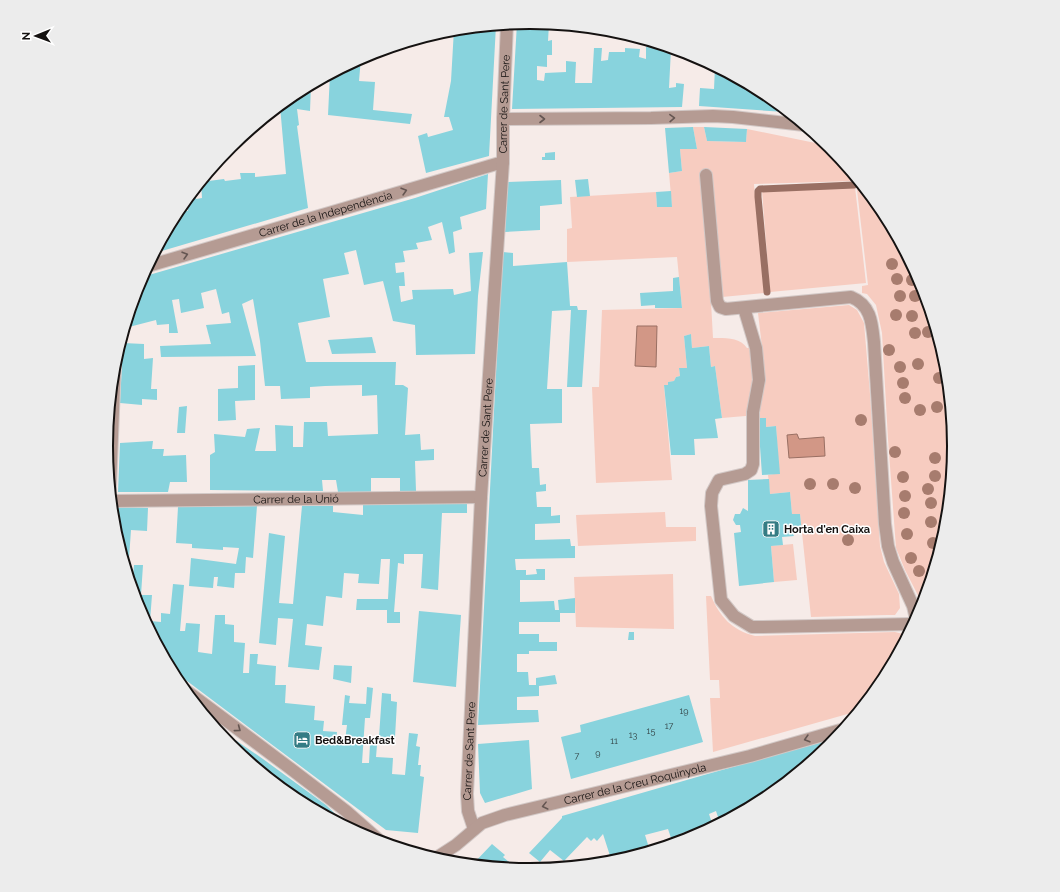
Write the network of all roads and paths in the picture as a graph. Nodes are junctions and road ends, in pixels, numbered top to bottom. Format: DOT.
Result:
graph roads {
  1 [pos="507,30"];
  2 [pos="503,119"];
  3 [pos="795,124"];
  4 [pos="503,162"];
  5 [pos="706,175"];
  6 [pos="155,264"];
  7 [pos="744,308"];
  8 [pos="481,498"];
  9 [pos="117,501"];
  10 [pos="914,609"];
  11 [pos="907,624"];
  12 [pos="199,700"];
  13 [pos="835,731"];
  14 [pos="366,829"];
  15 [pos="474,829"];
  16 [pos="443,854"];
  1 -- 2 [label="street, Carrer de Sant Pere"];
  2 -- 3 [label="street, one-way"];
  2 -- 4 [label="street, Carrer de Sant Pere"];
  6 -- 4 [label="street, Carrer de la Independència, one-way"];
  4 -- 8 [label="street, Carrer de Sant Pere"];
  5 -- 7 [label="street"];
  7 -- 10 [label="street"];
  7 -- 11 [label="street"];
  8 -- 9 [label="street, Carrer de la Unió"];
  8 -- 15 [label="street, Carrer de Sant Pere"];
  12 -- 14 [label="street, one-way"];
  13 -- 15 [label="street, Carrer de la Creu Roquinyola, one-way"];
  15 -- 16 [label="street, Carrer de la Creu Roquinyola"];
}
